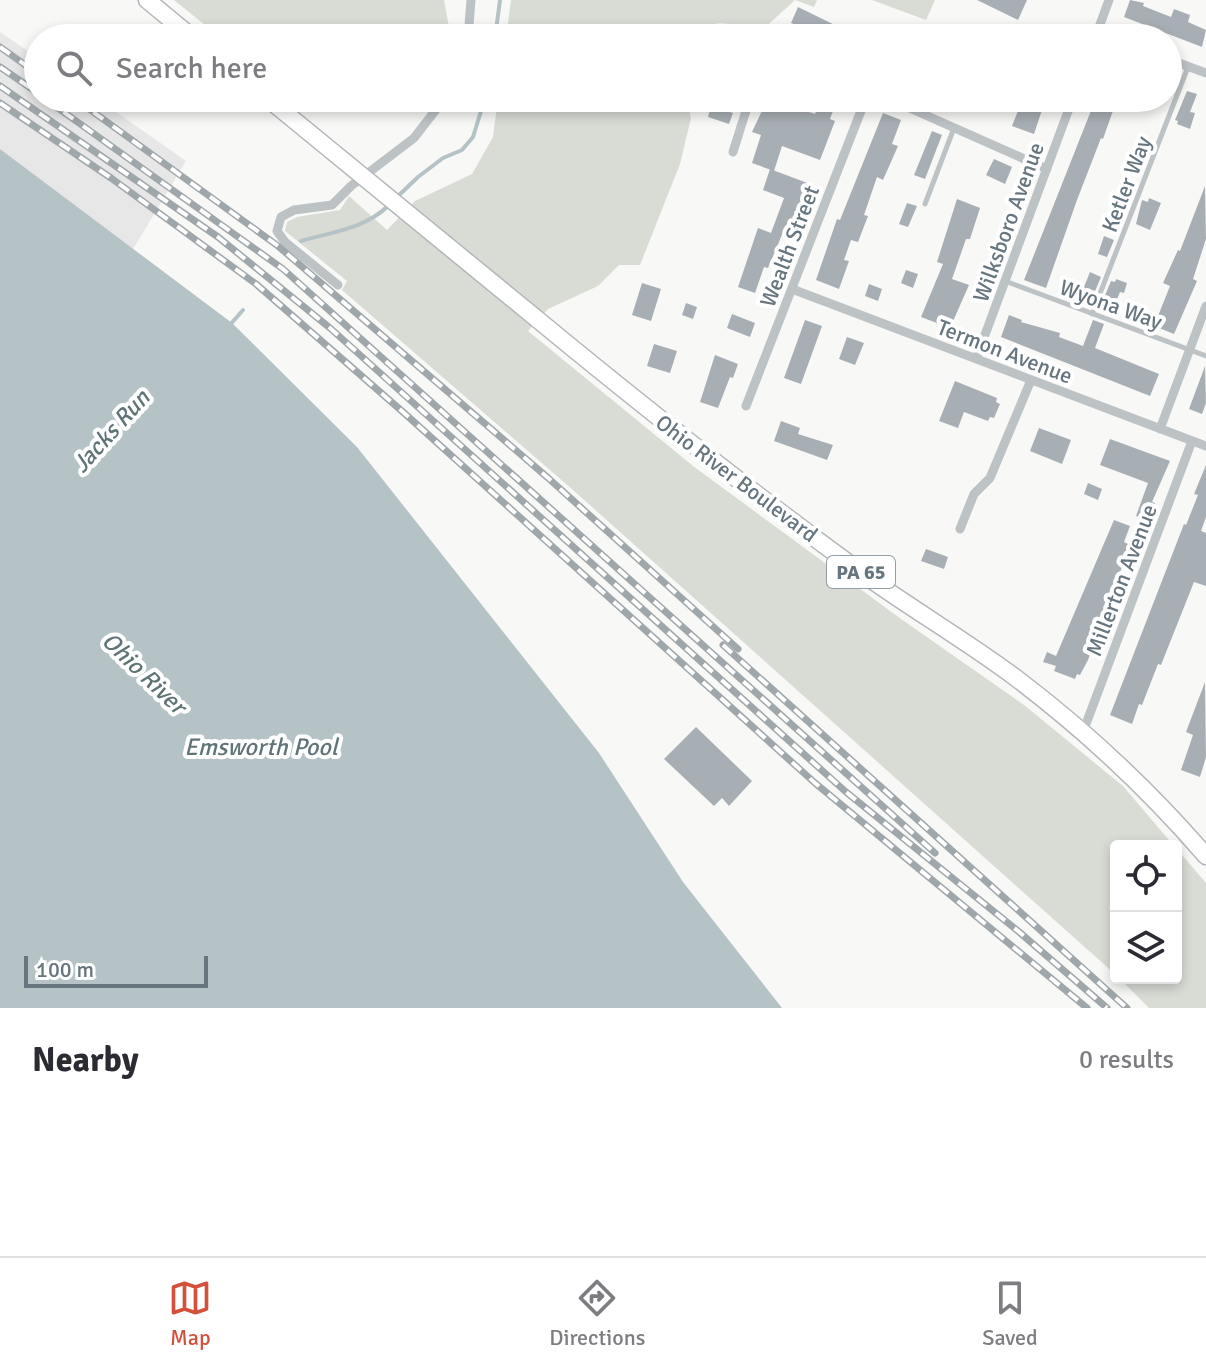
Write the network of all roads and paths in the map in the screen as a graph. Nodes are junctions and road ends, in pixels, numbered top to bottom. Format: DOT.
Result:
graph roads {
  1 [pos="147,0"];
  2 [pos="471,0"];
  3 [pos="1109,0"];
  4 [pos="176,24"];
  5 [pos="469,24"];
  6 [pos="1100,24"];
  7 [pos="1182,65"];
  8 [pos="1188,67"];
  9 [pos="1206,73"];
  10 [pos="1182,82"];
  11 [pos="284,112"];
  12 [pos="434,112"];
  13 [pos="746,112"];
  14 [pos="861,112"];
  15 [pos="918,112"];
  16 [pos="1068,112"];
  17 [pos="1171,112"];
  18 [pos="954,128"];
  19 [pos="733,152"];
  20 [pos="1047,169"];
  21 [pos="925,204"];
  22 [pos="1005,281"];
  23 [pos="338,285"];
  24 [pos="792,289"];
  25 [pos="1206,306"];
  26 [pos="1092,314"];
  27 [pos="1190,350"];
  28 [pos="1206,356"];
  29 [pos="976,359"];
  30 [pos="1031,380"];
  31 [pos="746,406"];
  32 [pos="1160,429"];
  33 [pos="1192,441"];
  34 [pos="1206,446"];
  35 [pos="960,529"];
  36 [pos="1083,732"];
  37 [pos="1206,856"];
  1 -- 4 [label="highway"];
  2 -- 5 [label="street"];
  3 -- 6 [label="street"];
  7 -- 8 [label="street"];
  8 -- 9 [label="street"];
  8 -- 10 [label="lane, Ketler Way"];
  11 -- 36 [label="highway, Ohio River Boulevard / PA 65, bridge"];
  12 -- 23 [label="street"];
  13 -- 19 [label="street"];
  14 -- 24 [label="street, Wealth Street"];
  15 -- 18 [label="street"];
  16 -- 20 [label="street, Wilksboro Avenue"];
  17 -- 26 [label="lane, Ketler Way"];
  18 -- 20 [label="street"];
  18 -- 21 [label="lane"];
  20 -- 22 [label="street, Wilksboro Avenue"];
  22 -- 26 [label="lane, Wyona Way"];
  22 -- 29 [label="street, Wilksboro Avenue"];
  24 -- 29 [label="street, Termon Avenue"];
  24 -- 31 [label="street, Wealth Street"];
  25 -- 27 [label="street"];
  26 -- 27 [label="lane, Wyona Way"];
  27 -- 28 [label="lane, Wyona Way"];
  27 -- 32 [label="street"];
  29 -- 30 [label="street, Termon Avenue"];
  30 -- 32 [label="street, Termon Avenue"];
  30 -- 35 [label="street"];
  32 -- 33 [label="street, Termon Avenue"];
  33 -- 34 [label="street, Termon Avenue"];
  33 -- 36 [label="street, Millerton Avenue"];
  36 -- 37 [label="highway, Ohio River Boulevard / PA 65"];
}
